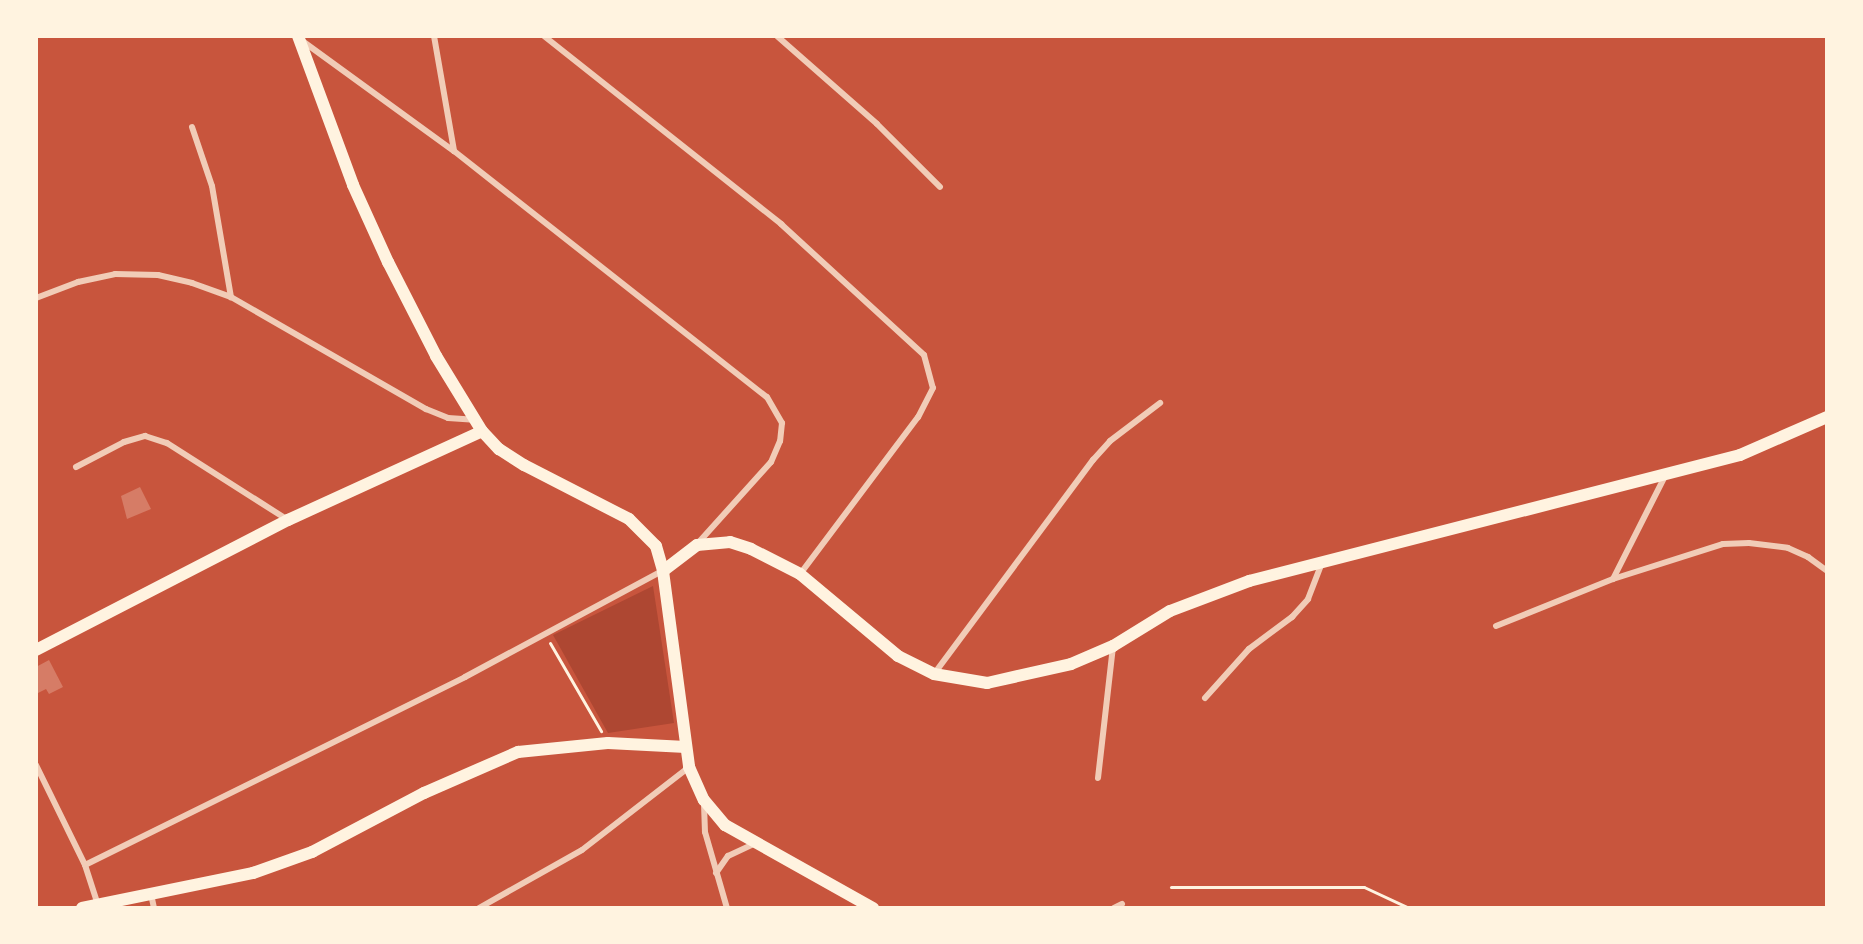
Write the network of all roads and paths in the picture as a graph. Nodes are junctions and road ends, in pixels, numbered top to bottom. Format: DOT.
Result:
graph roads {
  1 [pos="434,36"];
  2 [pos="544,36"];
  3 [pos="777,36"];
  4 [pos="299,38"];
  5 [pos="192,127"];
  6 [pos="454,152"];
  7 [pos="940,187"];
  8 [pos="231,297"];
  9 [pos="36,298"];
  10 [pos="1160,404"];
  11 [pos="1827,417"];
  12 [pos="480,426"];
  13 [pos="76,467"];
  14 [pos="1665,476"];
  15 [pos="288,520"];
  16 [pos="697,545"];
  17 [pos="1323,560"];
  18 [pos="663,571"];
  19 [pos="1827,571"];
  20 [pos="800,574"];
  21 [pos="1613,579"];
  22 [pos="1496,626"];
  23 [pos="545,634"];
  24 [pos="1113,646"];
  25 [pos="36,650"];
  26 [pos="934,674"];
  27 [pos="1205,698"];
  28 [pos="609,742"];
  29 [pos="686,747"];
  30 [pos="36,765"];
  31 [pos="689,767"];
  32 [pos="1098,778"];
  33 [pos="44,781"];
  34 [pos="36,785"];
  35 [pos="704,800"];
  36 [pos="756,843"];
  37 [pos="85,865"];
  38 [pos="716,873"];
  39 [pos="1171,887"];
  40 [pos="151,894"];
  41 [pos="97,902"];
  42 [pos="1122,904"];
  43 [pos="82,908"];
  44 [pos="154,908"];
  45 [pos="479,908"];
  46 [pos="728,908"];
  47 [pos="873,908"];
  48 [pos="1114,908"];
  49 [pos="1409,908"];
  1 -- 6 [label="street"];
  2 -- 20 [label="street"];
  3 -- 7 [label="street"];
  4 -- 6 [label="street"];
  4 -- 12 [label="main road"];
  5 -- 8 [label="street"];
  6 -- 16 [label="street"];
  8 -- 9 [label="street"];
  8 -- 12 [label="street"];
  10 -- 26 [label="street"];
  11 -- 14 [label="main road"];
  12 -- 15 [label="main road"];
  12 -- 18 [label="main road"];
  13 -- 15 [label="street"];
  14 -- 17 [label="main road"];
  14 -- 21 [label="street"];
  15 -- 25 [label="main road"];
  16 -- 18 [label="main road"];
  16 -- 20 [label="main road"];
  17 -- 24 [label="main road"];
  17 -- 27 [label="street"];
  18 -- 23 [label="street"];
  18 -- 29 [label="main road"];
  19 -- 21 [label="street"];
  20 -- 26 [label="main road"];
  21 -- 22 [label="street"];
  23 -- 28 [label="path"];
  23 -- 37 [label="street"];
  24 -- 26 [label="main road"];
  24 -- 32 [label="street"];
  28 -- 29 [label="main road"];
  28 -- 40 [label="main road"];
  29 -- 31 [label="main road"];
  30 -- 33 [label="street"];
  31 -- 35 [label="main road"];
  31 -- 45 [label="street"];
  33 -- 34 [label="street"];
  33 -- 37 [label="street"];
  35 -- 36 [label="main road"];
  35 -- 38 [label="street"];
  36 -- 38 [label="street"];
  36 -- 47 [label="main road"];
  37 -- 41 [label="street"];
  38 -- 46 [label="street"];
  39 -- 49 [label="path"];
  40 -- 41 [label="main road"];
  40 -- 44 [label="street"];
  41 -- 43 [label="main road"];
  42 -- 48 [label="street"];
}
